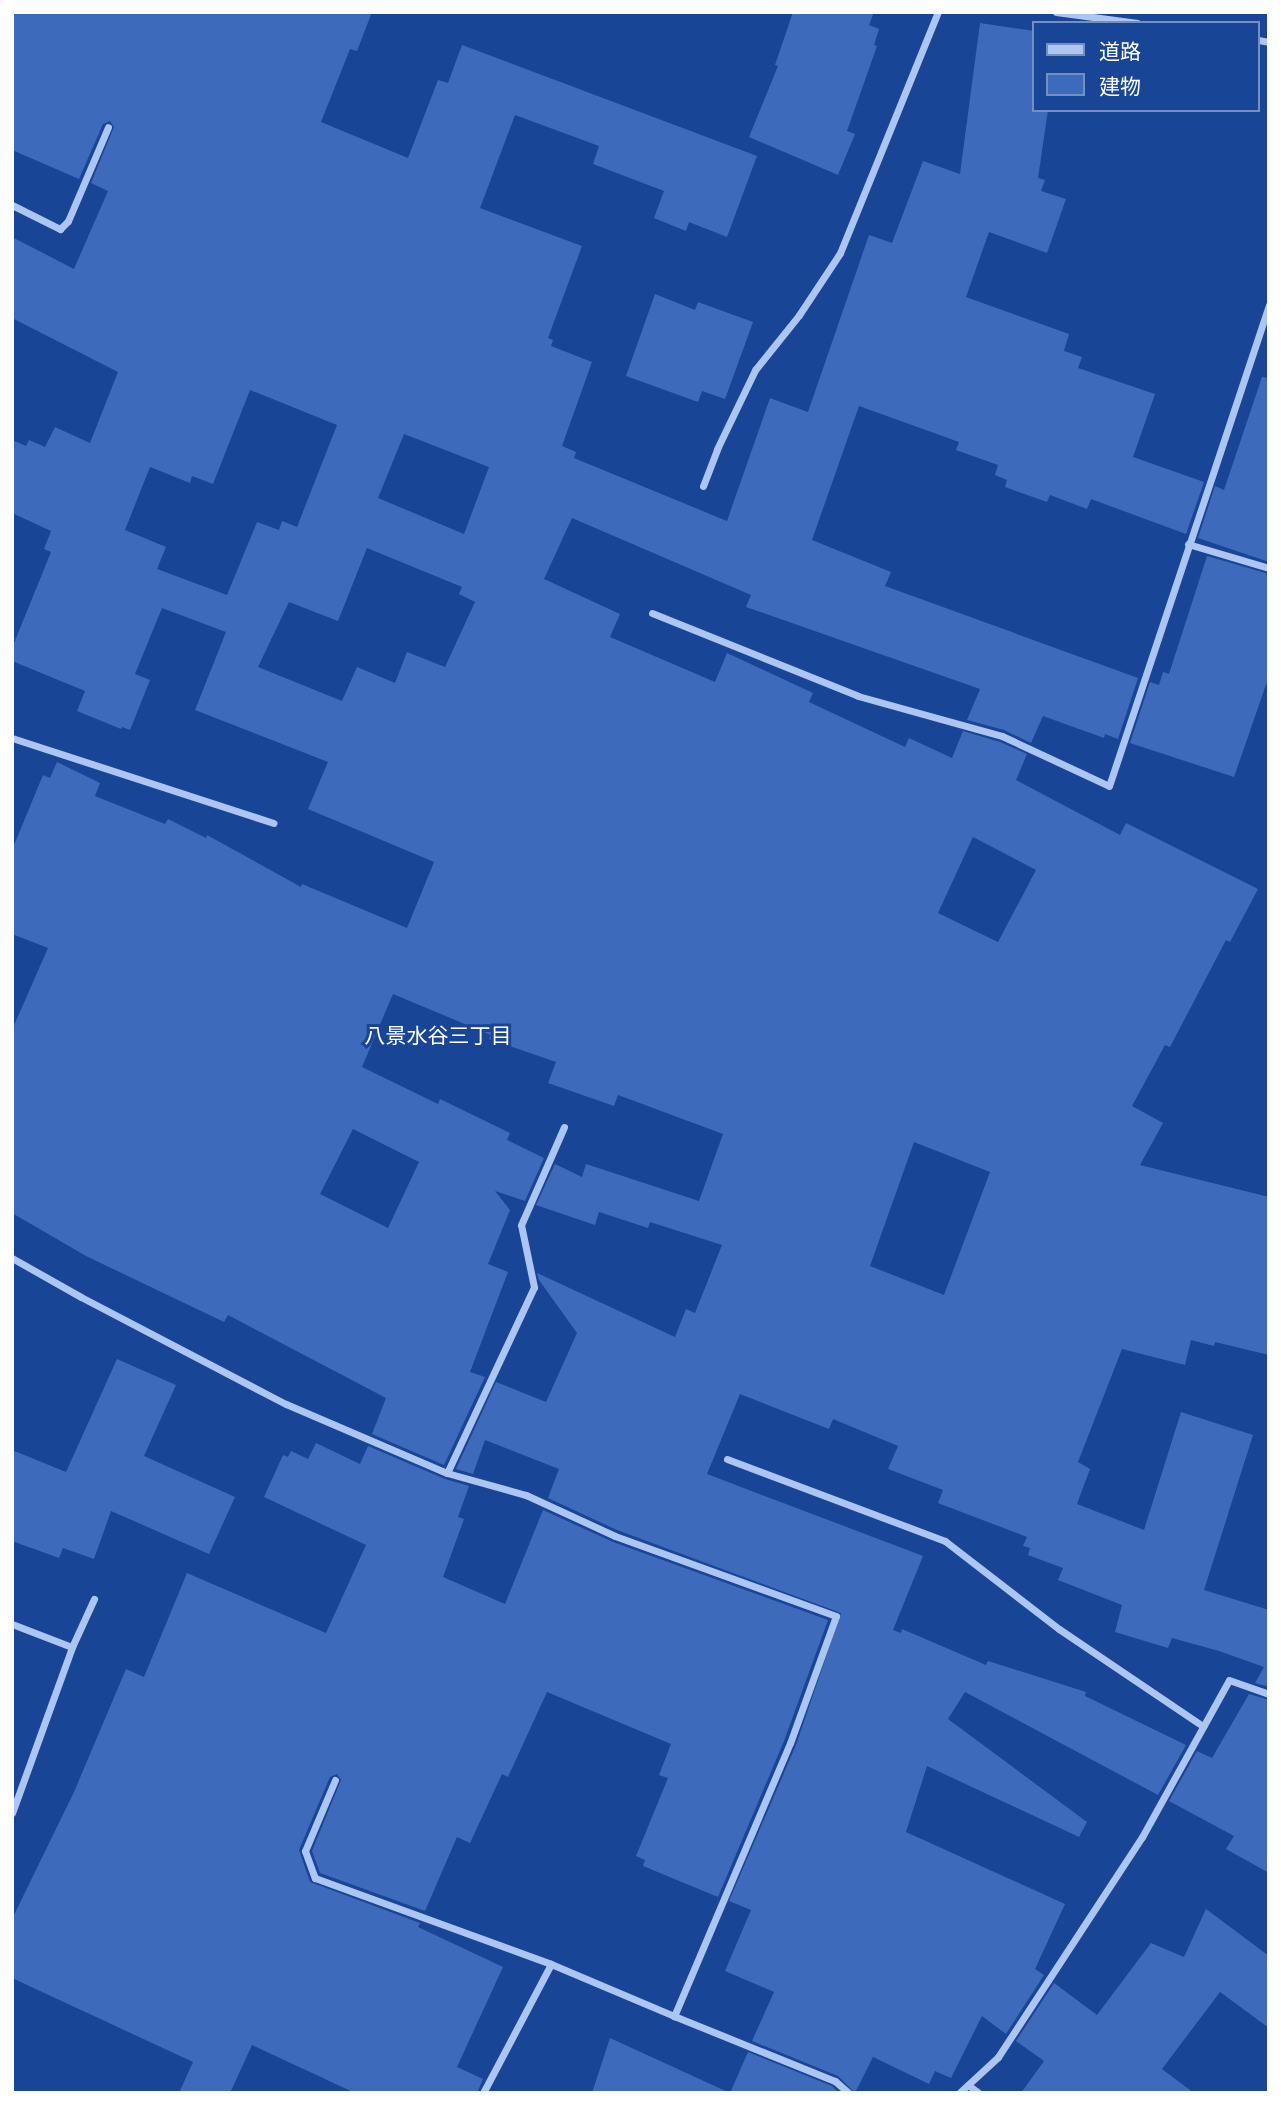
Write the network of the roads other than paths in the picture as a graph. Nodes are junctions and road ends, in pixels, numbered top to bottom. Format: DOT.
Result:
graph roads {
  1 [pos="938,12"];
  2 [pos="1056,12"];
  3 [pos="1122,21"];
  4 [pos="108,127"];
  5 [pos="12,205"];
  6 [pos="1269,305"];
  7 [pos="704,486"];
  8 [pos="1188,544"];
  9 [pos="1269,568"];
  10 [pos="652,613"];
  11 [pos="12,738"];
  12 [pos="274,823"];
  13 [pos="564,1127"];
  14 [pos="12,1258"];
  15 [pos="727,1459"];
  16 [pos="447,1473"];
  17 [pos="94,1600"];
  18 [pos="12,1624"];
  19 [pos="72,1647"];
  20 [pos="1269,1694"];
  21 [pos="1203,1726"];
  22 [pos="335,1780"];
  23 [pos="12,1813"];
  24 [pos="551,1964"];
  25 [pos="674,2016"];
  26 [pos="968,2085"];
  27 [pos="483,2093"];
  28 [pos="849,2093"];
  29 [pos="959,2093"];
  30 [pos="979,2093"];
  1 -- 7 [label="street"];
  2 -- 3 [label="street"];
  4 -- 5 [label="street"];
  6 -- 8 [label="street"];
  8 -- 9 [label="street"];
  8 -- 10 [label="street"];
  11 -- 12 [label="street"];
  13 -- 16 [label="street"];
  14 -- 16 [label="street"];
  15 -- 21 [label="street"];
  16 -- 25 [label="street"];
  17 -- 19 [label="street"];
  18 -- 19 [label="street"];
  19 -- 23 [label="street"];
  20 -- 21 [label="street"];
  21 -- 26 [label="street"];
  22 -- 24 [label="street"];
  24 -- 25 [label="street"];
  24 -- 27 [label="street"];
  25 -- 28 [label="street"];
  26 -- 29 [label="street"];
  26 -- 30 [label="street"];
}
